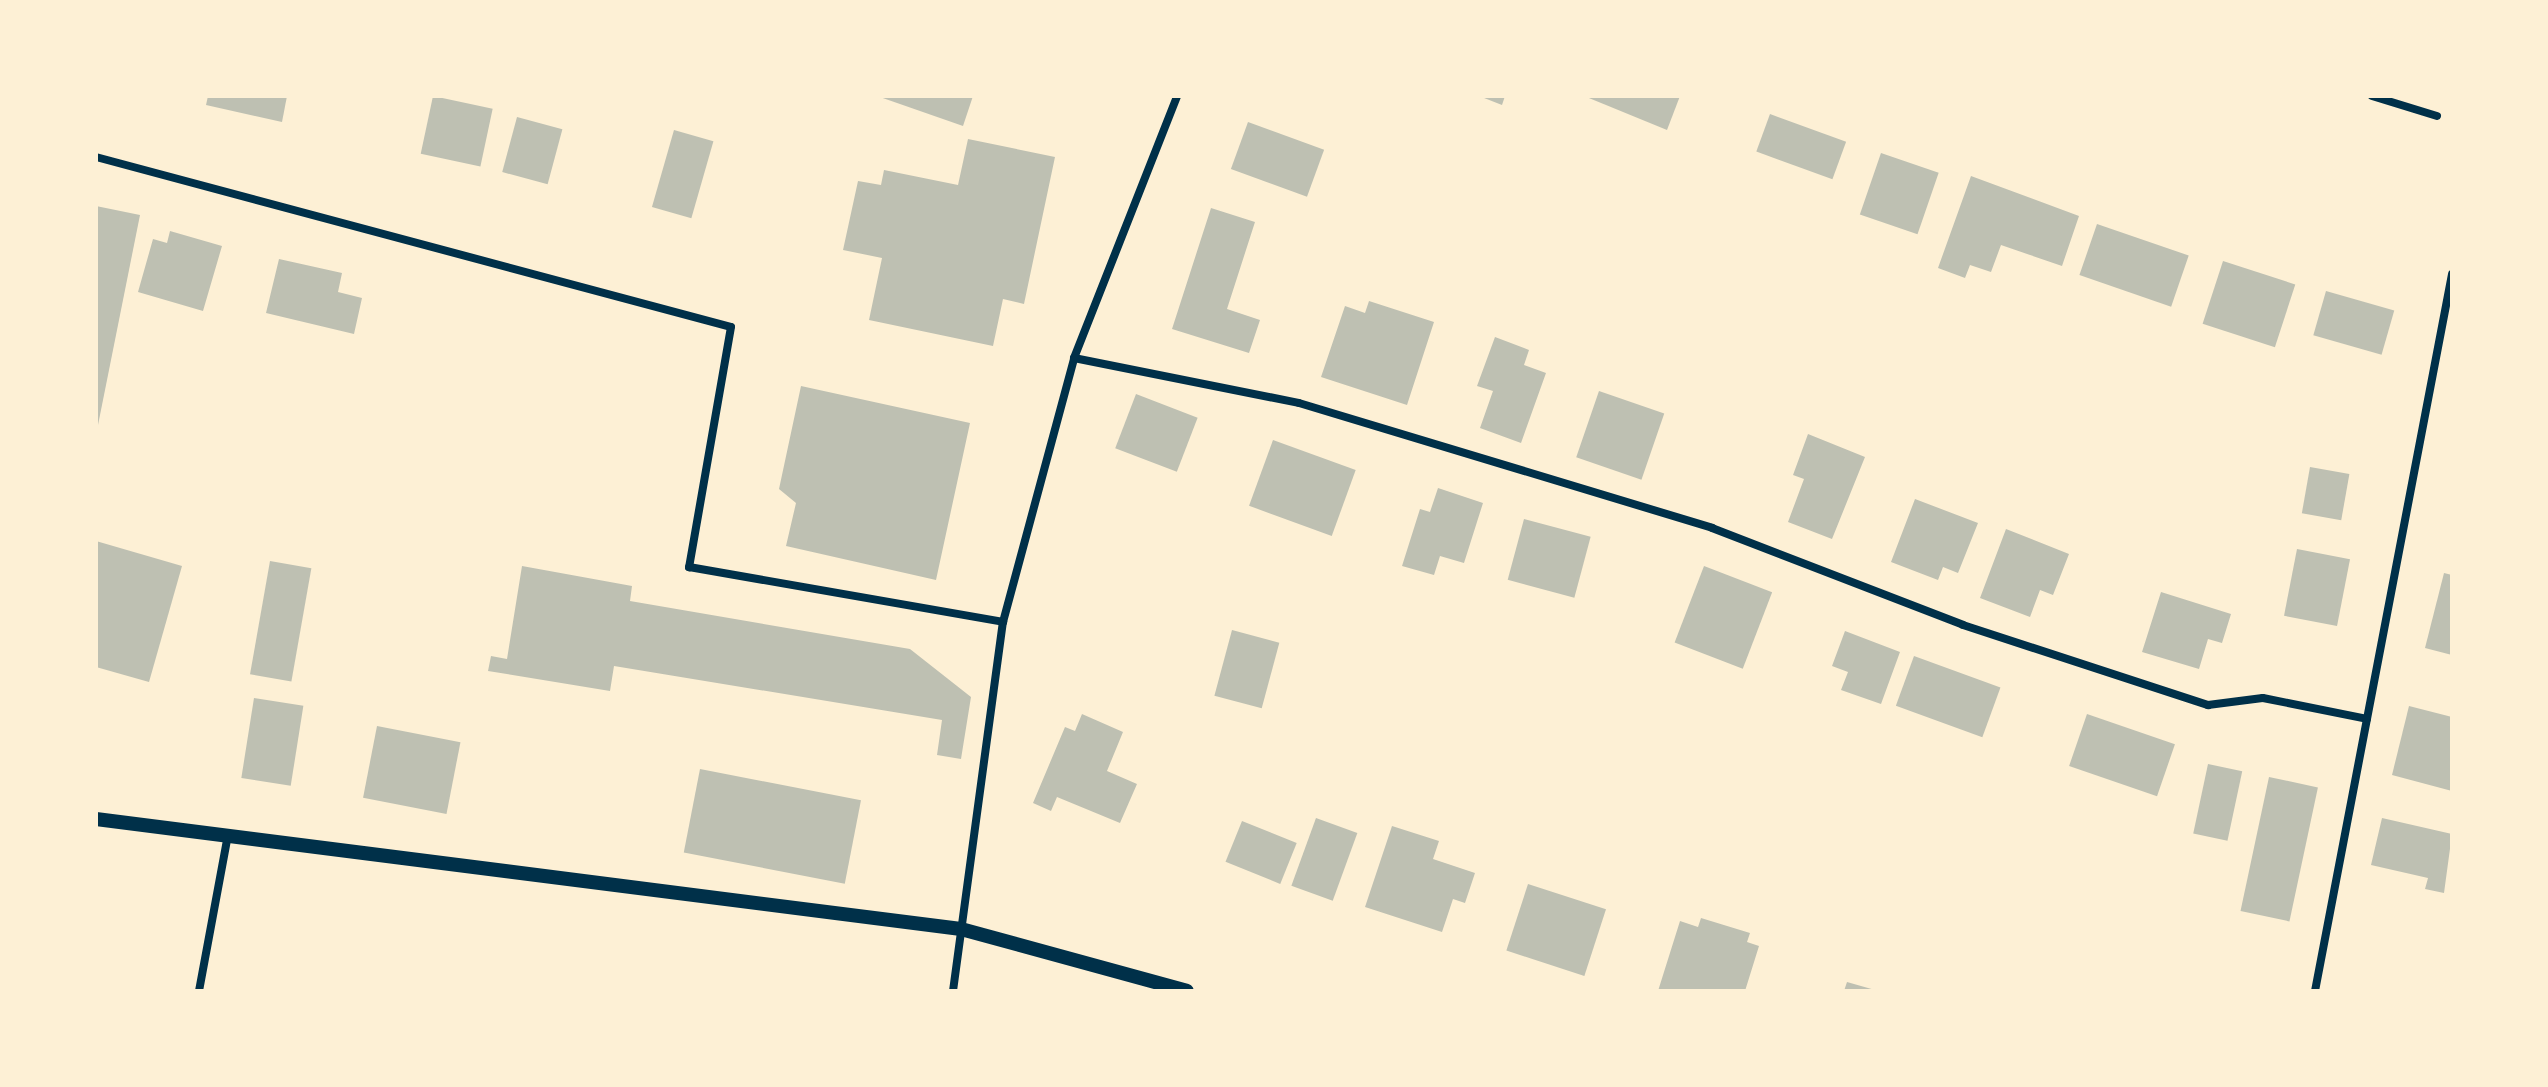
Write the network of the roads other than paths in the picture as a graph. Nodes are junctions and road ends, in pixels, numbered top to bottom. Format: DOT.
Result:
graph roads {
  1 [pos="1177,96"];
  2 [pos="2372,96"];
  3 [pos="2437,116"];
  4 [pos="96,157"];
  5 [pos="2452,274"];
  6 [pos="1074,358"];
  7 [pos="1003,622"];
  8 [pos="2367,719"];
  9 [pos="96,819"];
  10 [pos="229,834"];
  11 [pos="961,929"];
  12 [pos="199,991"];
  13 [pos="953,991"];
  14 [pos="1187,991"];
  15 [pos="2315,991"];
  1 -- 6 [label="street"];
  2 -- 3 [label="street"];
  4 -- 7 [label="street"];
  5 -- 8 [label="street"];
  6 -- 7 [label="street"];
  6 -- 8 [label="street"];
  7 -- 11 [label="street"];
  8 -- 15 [label="street"];
  9 -- 10 [label="street"];
  10 -- 11 [label="street"];
  10 -- 12 [label="street"];
  11 -- 13 [label="street"];
  11 -- 14 [label="street"];
}
